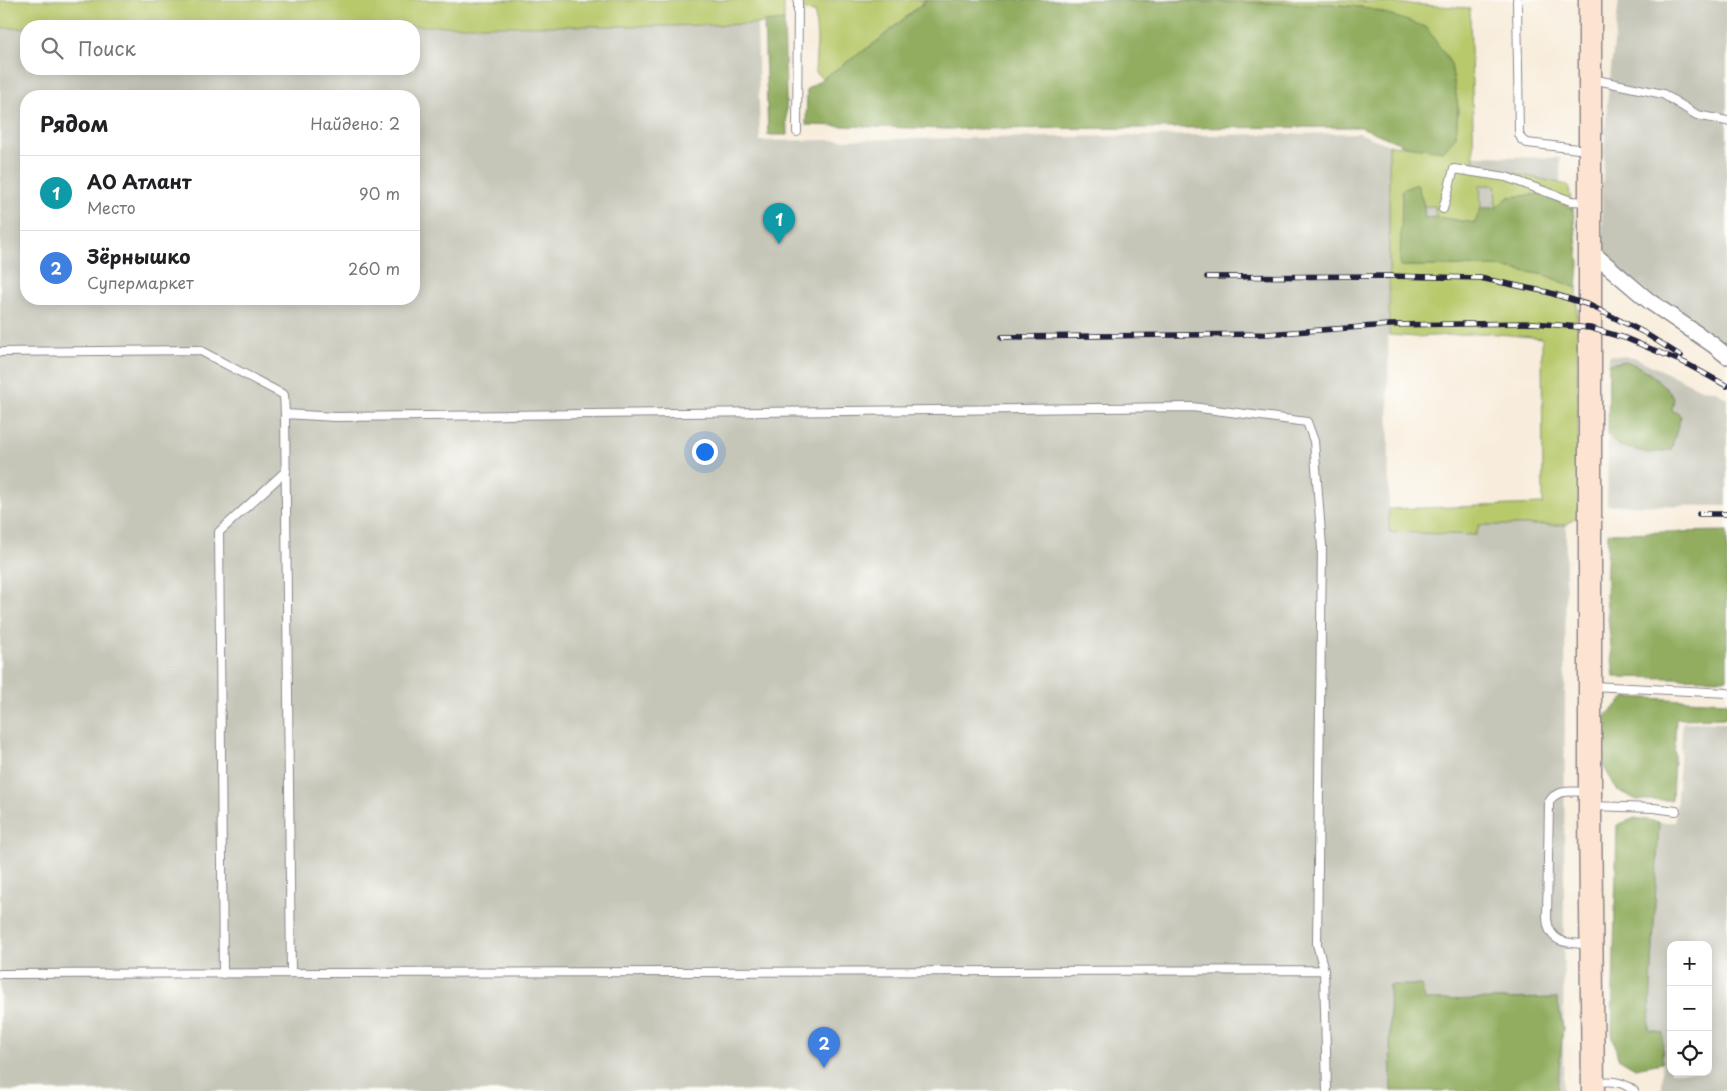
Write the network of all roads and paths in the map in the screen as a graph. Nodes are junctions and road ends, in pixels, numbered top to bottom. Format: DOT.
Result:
graph roads {
  1 [pos="798,0"];
  2 [pos="1517,0"];
  3 [pos="1590,0"];
  4 [pos="1590,79"];
  5 [pos="1727,121"];
  6 [pos="797,132"];
  7 [pos="1589,150"];
  8 [pos="1589,202"];
  9 [pos="1443,209"];
  10 [pos="1589,250"];
  11 [pos="0,352"];
  12 [pos="1727,356"];
  13 [pos="285,414"];
  14 [pos="286,471"];
  15 [pos="1590,686"];
  16 [pos="1727,694"];
  17 [pos="1590,799"];
  18 [pos="1676,811"];
  19 [pos="1592,944"];
  20 [pos="1324,970"];
  21 [pos="0,974"];
  22 [pos="222,974"];
  23 [pos="291,974"];
  24 [pos="1593,1087"];
  25 [pos="1327,1091"];
  26 [pos="1634,1091"];
  1 -- 6 [label="lane"];
  2 -- 7 [label="lane"];
  3 -- 4 [label="street"];
  4 -- 5 [label="lane"];
  4 -- 7 [label="street"];
  7 -- 8 [label="street"];
  8 -- 9 [label="lane"];
  8 -- 10 [label="street"];
  10 -- 12 [label="street"];
  10 -- 15 [label="street"];
  11 -- 13 [label="lane"];
  13 -- 14 [label="lane"];
  13 -- 20 [label="lane"];
  14 -- 22 [label="lane"];
  14 -- 23 [label="lane"];
  15 -- 16 [label="lane"];
  15 -- 17 [label="street"];
  17 -- 18 [label="lane"];
  17 -- 19 [label="street"];
  17 -- 19 [label="lane"];
  19 -- 24 [label="street"];
  20 -- 23 [label="lane"];
  20 -- 25 [label="lane"];
  21 -- 22 [label="lane"];
  22 -- 23 [label="lane"];
  24 -- 26 [label="lane"];
}
